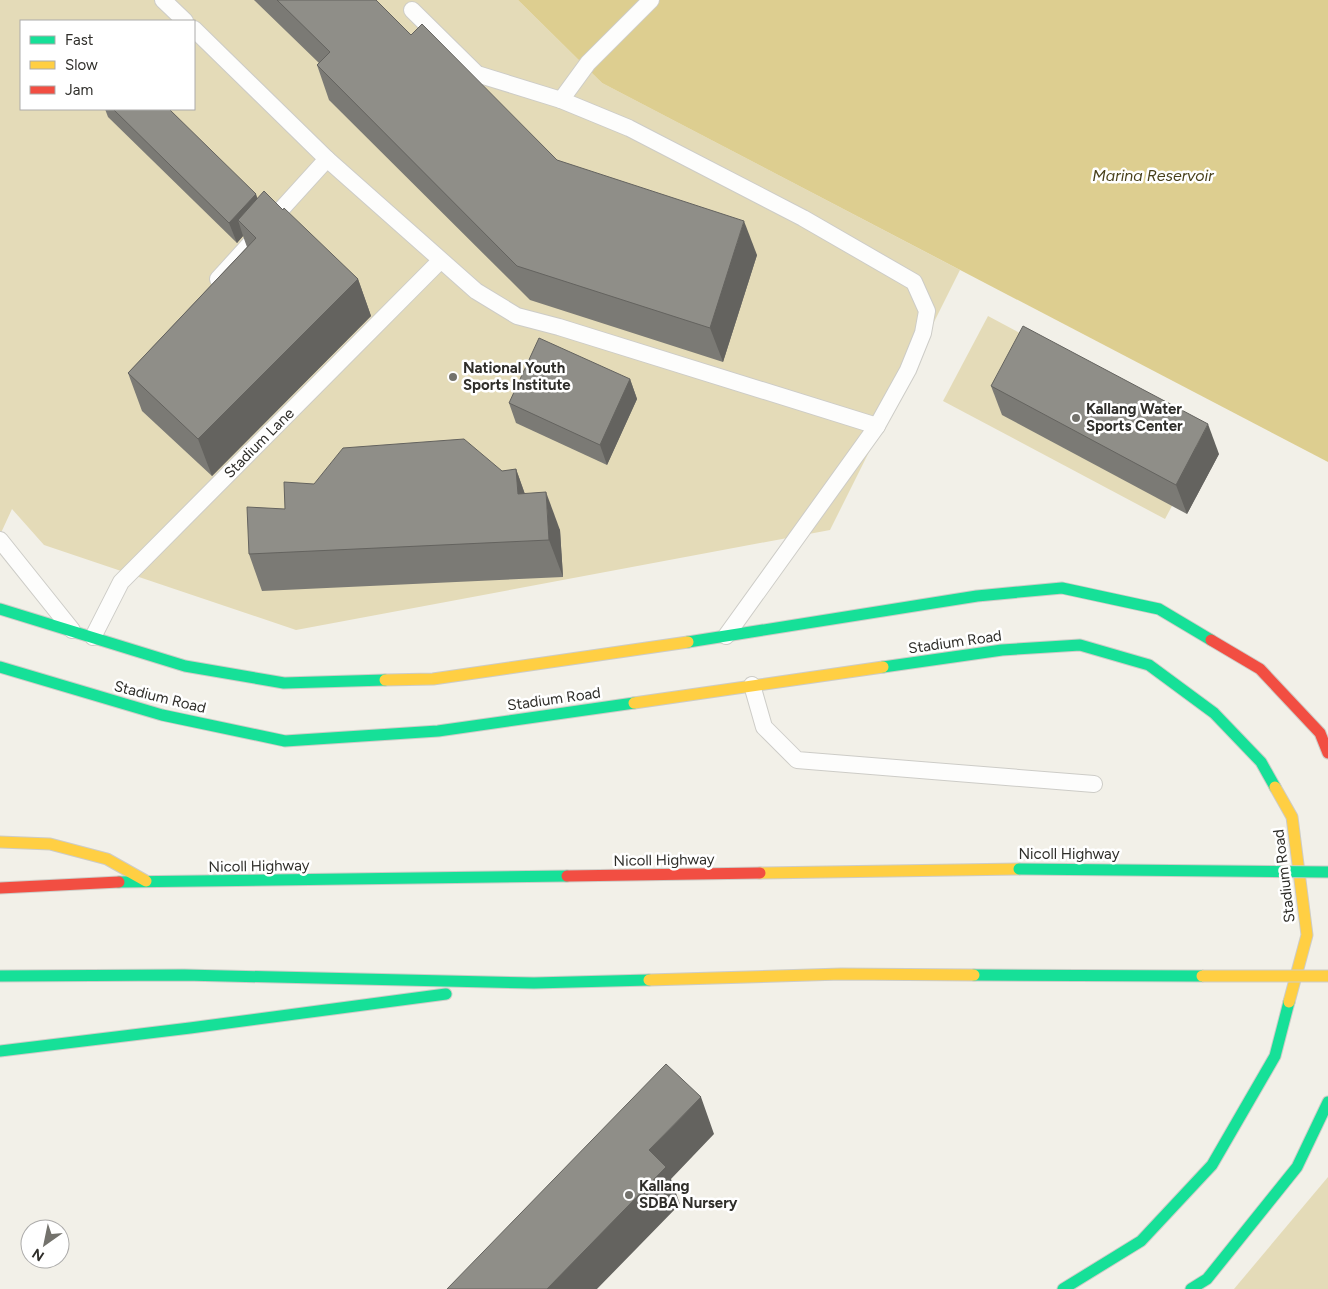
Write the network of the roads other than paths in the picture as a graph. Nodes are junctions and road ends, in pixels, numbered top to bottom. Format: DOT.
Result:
graph roads {
  1 [pos="164,0"];
  2 [pos="651,0"];
  3 [pos="412,10"];
  4 [pos="184,20"];
  5 [pos="195,30"];
  6 [pos="561,100"];
  7 [pos="327,159"];
  8 [pos="440,261"];
  9 [pos="208,290"];
  10 [pos="877,426"];
  11 [pos="0,540"];
  12 [pos="0,609"];
  13 [pos="74,632"];
  14 [pos="726,636"];
  15 [pos="93,638"];
  16 [pos="0,667"];
  17 [pos="752,685"];
  18 [pos="1328,753"];
  19 [pos="1094,784"];
  20 [pos="0,842"];
  21 [pos="1328,872"];
  22 [pos="146,881"];
  23 [pos="0,888"];
  24 [pos="0,976"];
  25 [pos="1328,976"];
  26 [pos="534,983"];
  27 [pos="0,1051"];
  28 [pos="1328,1102"];
  29 [pos="1063,1289"];
  30 [pos="1191,1289"];
  1 -- 4 [label="lane"];
  2 -- 6 [label="lane"];
  3 -- 6 [label="lane"];
  5 -- 7 [label="lane"];
  6 -- 10 [label="lane"];
  7 -- 8 [label="lane"];
  7 -- 9 [label="lane"];
  8 -- 10 [label="lane"];
  8 -- 15 [label="lane, Stadium Lane"];
  10 -- 14 [label="lane"];
  11 -- 13 [label="lane"];
  12 -- 13 [label="main road"];
  13 -- 15 [label="main road"];
  14 -- 15 [label="main road"];
  14 -- 18 [label="main road"];
  16 -- 17 [label="main road, Stadium Road"];
  17 -- 19 [label="lane"];
  17 -- 29 [label="main road, Stadium Road"];
  20 -- 22 [label="main road"];
  21 -- 22 [label="main road, Nicoll Highway, bridge"];
  22 -- 23 [label="main road, Nicoll Highway"];
  24 -- 26 [label="main road"];
  25 -- 26 [label="main road, bridge"];
  26 -- 27 [label="main road"];
  28 -- 30 [label="main road"];
}
